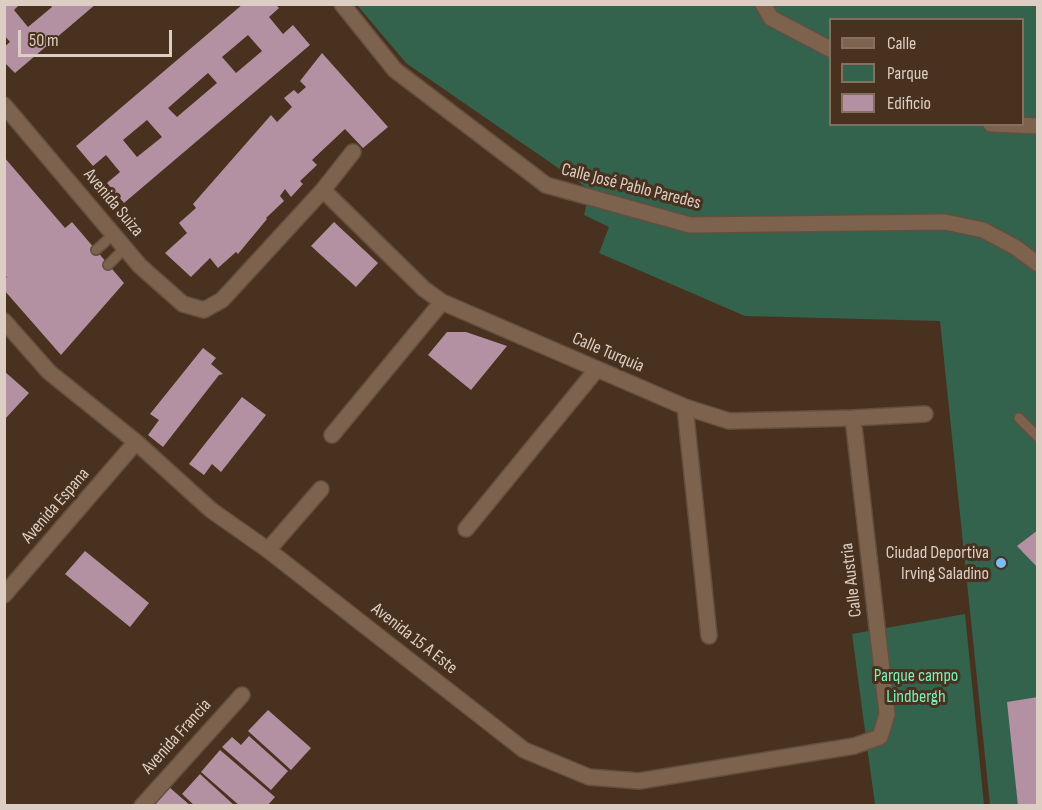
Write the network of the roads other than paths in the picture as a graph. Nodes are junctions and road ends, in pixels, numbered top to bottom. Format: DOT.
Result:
graph roads {
  1 [pos="342,4"];
  2 [pos="763,4"];
  3 [pos="829,48"];
  4 [pos="4,105"];
  5 [pos="353,152"];
  6 [pos="323,190"];
  7 [pos="114,234"];
  8 [pos="125,248"];
  9 [pos="96,250"];
  10 [pos="1038,264"];
  11 [pos="108,265"];
  12 [pos="441,302"];
  13 [pos="4,321"];
  14 [pos="597,369"];
  15 [pos="684,407"];
  16 [pos="926,414"];
  17 [pos="854,418"];
  18 [pos="1019,418"];
  19 [pos="332,435"];
  20 [pos="1038,437"];
  21 [pos="136,442"];
  22 [pos="321,489"];
  23 [pos="466,529"];
  24 [pos="268,550"];
  25 [pos="4,595"];
  26 [pos="709,636"];
  27 [pos="242,695"];
  28 [pos="880,737"];
  29 [pos="142,806"];
  1 -- 10 [label="street, Calle José Pablo Paredes"];
  2 -- 3 [label="street"];
  4 -- 7 [label="street, Avenida Suiza"];
  5 -- 6 [label="street"];
  6 -- 8 [label="street, Avenida Suiza"];
  6 -- 12 [label="street, Calle Turquia"];
  7 -- 8 [label="street, Avenida Suiza"];
  7 -- 9 [label="lane"];
  8 -- 11 [label="lane"];
  12 -- 14 [label="street, Calle Turquia"];
  12 -- 19 [label="street"];
  13 -- 21 [label="street, Avenida 15 A Este"];
  14 -- 15 [label="street, Calle Turquia"];
  14 -- 23 [label="street"];
  15 -- 17 [label="street, Calle Turquia"];
  15 -- 26 [label="street"];
  16 -- 17 [label="street, Calle Turquia"];
  17 -- 28 [label="street, Calle Austria"];
  18 -- 20 [label="lane"];
  21 -- 24 [label="street, Avenida 15 A Este"];
  21 -- 25 [label="street, Avenida Espana"];
  22 -- 24 [label="street"];
  24 -- 28 [label="street, Avenida 15 A Este"];
  27 -- 29 [label="street, Avenida Francia"];
}
